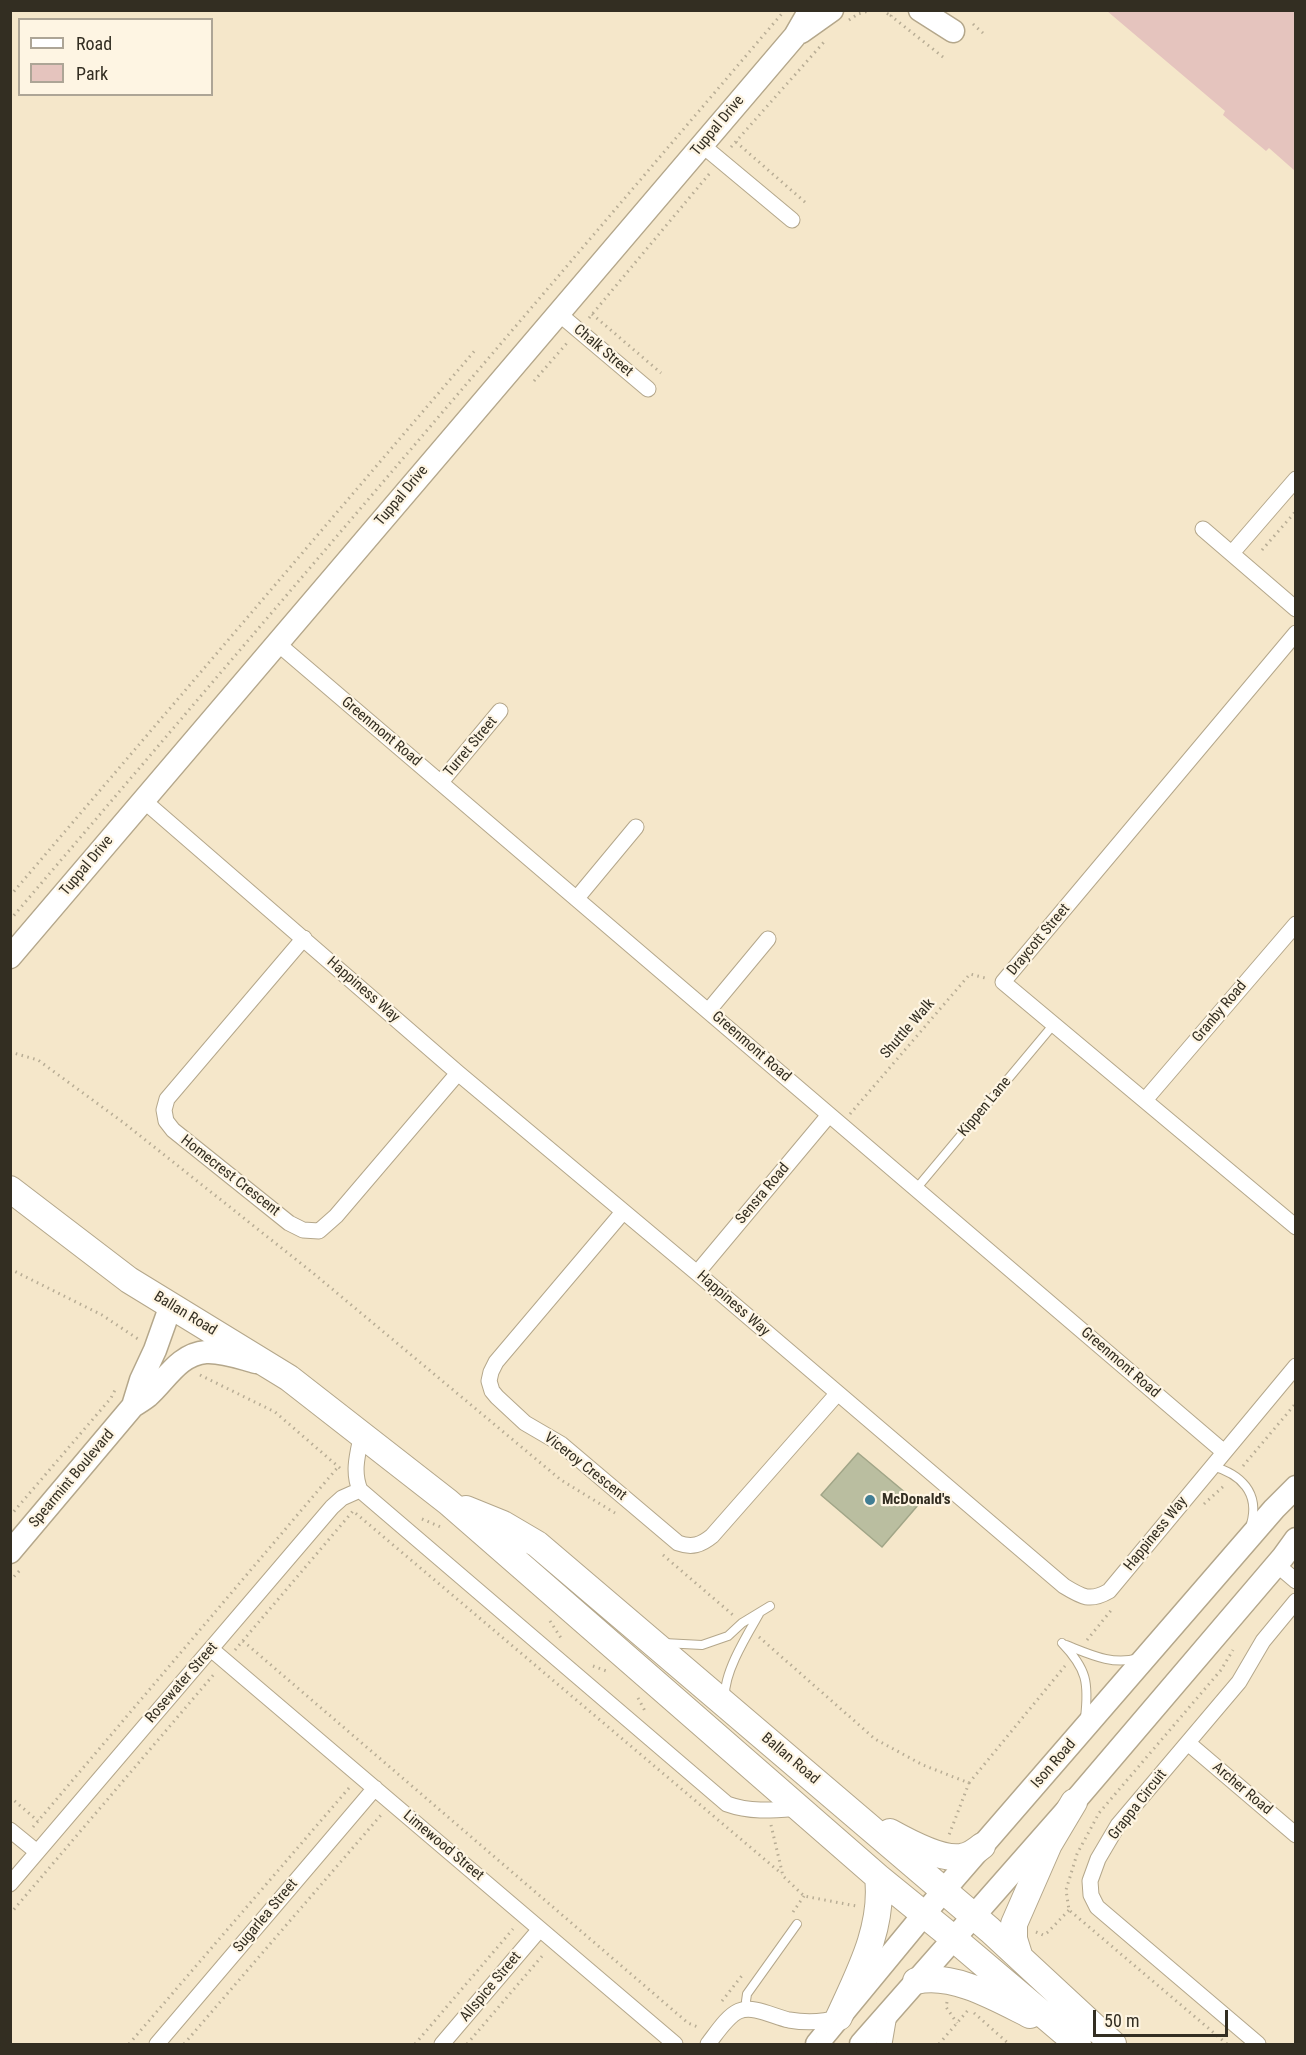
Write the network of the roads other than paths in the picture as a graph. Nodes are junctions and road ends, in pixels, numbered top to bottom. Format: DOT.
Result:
graph roads {
  1 [pos="810,10"];
  2 [pos="920,10"];
  3 [pos="838,17"];
  4 [pos="946,23"];
  5 [pos="795,36"];
  6 [pos="702,145"];
  7 [pos="792,220"];
  8 [pos="558,314"];
  9 [pos="648,389"];
  10 [pos="1296,479"];
  11 [pos="1203,530"];
  12 [pos="1232,553"];
  13 [pos="1296,609"];
  14 [pos="1296,633"];
  15 [pos="277,643"];
  16 [pos="500,711"];
  17 [pos="441,782"];
  18 [pos="143,800"];
  19 [pos="636,827"];
  20 [pos="577,898"];
  21 [pos="1292,934"];
  22 [pos="304,938"];
  23 [pos="768,939"];
  24 [pos="10,957"];
  25 [pos="709,1011"];
  26 [pos="1054,1024"];
  27 [pos="458,1073"];
  28 [pos="1146,1100"];
  29 [pos="835,1120"];
  30 [pos="916,1189"];
  31 [pos="10,1190"];
  32 [pos="623,1212"];
  33 [pos="1296,1227"];
  34 [pos="697,1273"];
  35 [pos="171,1305"];
  36 [pos="1296,1365"];
  37 [pos="269,1366"];
  38 [pos="837,1394"];
  39 [pos="132,1406"];
  40 [pos="362,1433"];
  41 [pos="1224,1452"];
  42 [pos="1212,1466"];
  43 [pos="1296,1487"];
  44 [pos="360,1490"];
  45 [pos="448,1502"];
  46 [pos="1296,1539"];
  47 [pos="1247,1540"];
  48 [pos="10,1552"];
  49 [pos="1232,1557"];
  50 [pos="1276,1564"];
  51 [pos="1296,1581"];
  52 [pos="1296,1601"];
  53 [pos="770,1606"];
  54 [pos="760,1613"];
  55 [pos="653,1643"];
  56 [pos="211,1649"];
  57 [pos="1150,1652"];
  58 [pos="725,1704"];
  59 [pos="1084,1729"];
  60 [pos="1188,1743"];
  61 [pos="375,1788"];
  62 [pos="1074,1802"];
  63 [pos="801,1808"];
  64 [pos="855,1814"];
  65 [pos="16,1835"];
  66 [pos="1296,1835"];
  67 [pos="982,1846"];
  68 [pos="37,1852"];
  69 [pos="878,1877"];
  70 [pos="10,1884"];
  71 [pos="944,1890"];
  72 [pos="924,1915"];
  73 [pos="973,1915"];
  74 [pos="797,1924"];
  75 [pos="540,1929"];
  76 [pos="953,1938"];
  77 [pos="1019,1955"];
  78 [pos="916,1981"];
  79 [pos="747,2008"];
  80 [pos="890,2011"];
  81 [pos="839,2017"];
  82 [pos="1072,2039"];
  83 [pos="157,2044"];
  84 [pos="441,2044"];
  85 [pos="675,2044"];
  86 [pos="708,2044"];
  87 [pos="817,2044"];
  88 [pos="861,2044"];
  89 [pos="884,2044"];
  90 [pos="1113,2044"];
  91 [pos="1258,2044"];
  1 -- 5 [label="street, Tuppal Drive"];
  2 -- 4 [label="street"];
  3 -- 5 [label="street, Tuppal Drive"];
  5 -- 6 [label="street, Tuppal Drive"];
  6 -- 7 [label="street"];
  6 -- 8 [label="street, Tuppal Drive"];
  8 -- 9 [label="street, Chalk Street"];
  8 -- 15 [label="street, Tuppal Drive"];
  10 -- 12 [label="street"];
  11 -- 12 [label="street"];
  12 -- 13 [label="street"];
  14 -- 26 [label="street, Draycott Street"];
  15 -- 17 [label="street, Greenmont Road"];
  15 -- 18 [label="street, Tuppal Drive"];
  16 -- 17 [label="street, Turret Street"];
  17 -- 20 [label="street, Greenmont Road"];
  18 -- 22 [label="street, Happiness Way"];
  18 -- 24 [label="street, Tuppal Drive"];
  19 -- 20 [label="street"];
  20 -- 25 [label="street, Greenmont Road"];
  21 -- 28 [label="street, Granby Road"];
  22 -- 27 [label="street, Happiness Way"];
  22 -- 27 [label="street, Homecrest Crescent"];
  23 -- 25 [label="street"];
  25 -- 29 [label="street, Greenmont Road"];
  26 -- 28 [label="street, Draycott Street"];
  26 -- 30 [label="lane, Kippen Lane"];
  27 -- 32 [label="street, Happiness Way"];
  28 -- 33 [label="street, Draycott Street"];
  29 -- 30 [label="street, Greenmont Road"];
  29 -- 34 [label="street, Sensra Road"];
  30 -- 41 [label="street, Greenmont Road"];
  31 -- 35 [label="main road, Ballan Road"];
  32 -- 34 [label="street, Happiness Way"];
  32 -- 38 [label="street, Viceroy Crescent"];
  34 -- 38 [label="street, Happiness Way"];
  35 -- 37 [label="main road, Ballan Road"];
  35 -- 39 [label="street, Spearmint Boulevard"];
  36 -- 41 [label="street, Happiness Way"];
  37 -- 39 [label="street, Spearmint Boulevard"];
  37 -- 40 [label="main road, Ballan Road"];
  38 -- 42 [label="street, Happiness Way"];
  39 -- 48 [label="street, Spearmint Boulevard"];
  40 -- 44 [label="street"];
  40 -- 45 [label="main road, Ballan Road"];
  41 -- 42 [label="street, Happiness Way"];
  42 -- 47 [label="lane"];
  43 -- 47 [label="street, Ison Road"];
  44 -- 56 [label="street, Rosewater Street"];
  44 -- 63 [label="street, Ballan Road"];
  45 -- 55 [label="main road, Ballan Road"];
  45 -- 63 [label="main road, Ballan Road"];
  46 -- 50 [label="street"];
  47 -- 49 [label="street, Ison Road"];
  49 -- 50 [label="street"];
  49 -- 57 [label="street, Ison Road"];
  50 -- 51 [label="street"];
  50 -- 62 [label="street"];
  52 -- 60 [label="street, Grappa Circuit"];
  53 -- 54 [label="lane"];
  54 -- 55 [label="lane"];
  54 -- 58 [label="lane"];
  55 -- 58 [label="main road, Ballan Road"];
  56 -- 61 [label="street, Limewood Street"];
  56 -- 68 [label="street, Rosewater Street"];
  57 -- 59 [label="street, Ison Road"];
  57 -- 59 [label="lane"];
  58 -- 64 [label="main road, Ballan Road"];
  59 -- 67 [label="street, Ison Road"];
  60 -- 66 [label="street, Archer Road"];
  60 -- 91 [label="street, Grappa Circuit"];
  61 -- 75 [label="street, Limewood Street"];
  61 -- 83 [label="street, Sugarlea Street"];
  62 -- 73 [label="street"];
  62 -- 77 [label="main road"];
  63 -- 69 [label="main road, Ballan Road"];
  64 -- 67 [label="main road"];
  64 -- 71 [label="main road, Ballan Road"];
  65 -- 68 [label="street"];
  67 -- 71 [label="street, Ison Road"];
  68 -- 70 [label="street, Rosewater Street"];
  69 -- 72 [label="main road, Ballan Road"];
  69 -- 81 [label="main road"];
  71 -- 72 [label="street, Ison Road"];
  71 -- 73 [label="main road, Ballan Road"];
  72 -- 76 [label="main road, Ballan Road"];
  72 -- 81 [label="street, Ison Road"];
  73 -- 76 [label="street"];
  73 -- 77 [label="main road, Ballan Road"];
  74 -- 79 [label="lane"];
  75 -- 84 [label="street, Allspice Street"];
  75 -- 85 [label="street, Limewood Street"];
  76 -- 78 [label="street"];
  76 -- 82 [label="main road, Ballan Road"];
  77 -- 90 [label="main road, Ballan Road"];
  78 -- 80 [label="street"];
  78 -- 82 [label="main road"];
  79 -- 81 [label="street"];
  79 -- 86 [label="street"];
  80 -- 88 [label="street"];
  80 -- 89 [label="street"];
  81 -- 87 [label="street, Ison Road"];
}
